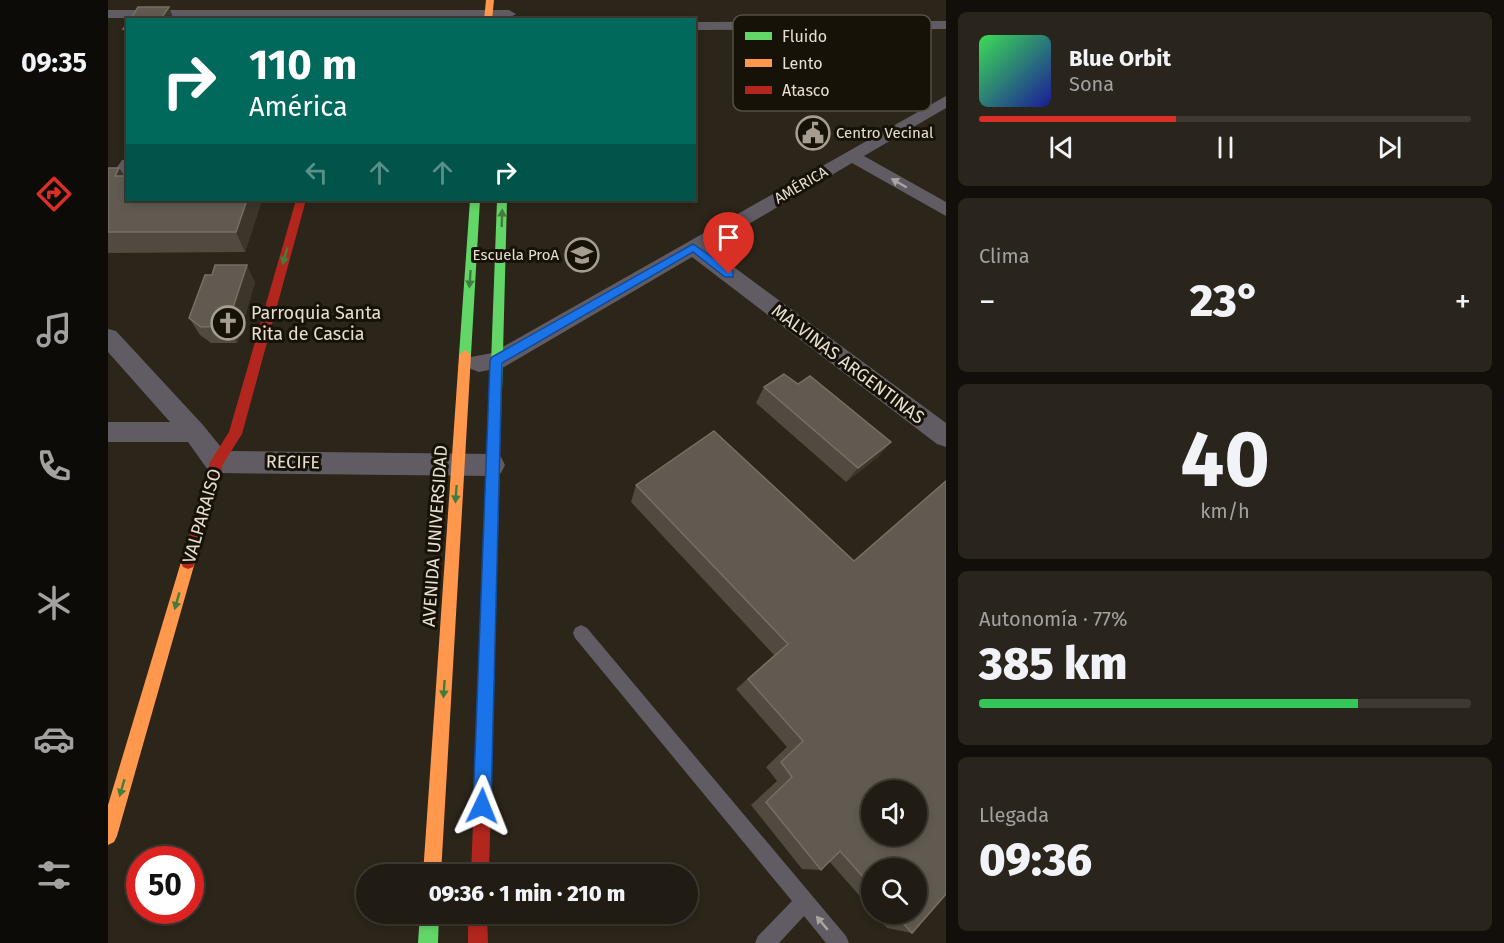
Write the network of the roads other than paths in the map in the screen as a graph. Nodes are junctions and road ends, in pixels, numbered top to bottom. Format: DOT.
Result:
graph roads {
  1 [pos="489,11"];
  2 [pos="509,11"];
  3 [pos="108,14"];
  4 [pos="207,17"];
  5 [pos="931,25"];
  6 [pos="946,25"];
  7 [pos="696,26"];
  8 [pos="733,26"];
  9 [pos="946,100"];
  10 [pos="931,109"];
  11 [pos="928,111"];
  12 [pos="852,156"];
  13 [pos="301,201"];
  14 [pos="475,201"];
  15 [pos="502,201"];
  16 [pos="946,210"];
  17 [pos="693,247"];
  18 [pos="108,337"];
  19 [pos="496,361"];
  20 [pos="464,363"];
  21 [pos="108,432"];
  22 [pos="194,432"];
  23 [pos="946,437"];
  24 [pos="218,462"];
  25 [pos="458,464"];
  26 [pos="492,465"];
  27 [pos="581,633"];
  28 [pos="108,836"];
  29 [pos="433,864"];
  30 [pos="480,864"];
  31 [pos="805,902"];
  32 [pos="429,924"];
  33 [pos="478,924"];
  34 [pos="428,943"];
  35 [pos="478,943"];
  36 [pos="765,943"];
  37 [pos="839,943"];
  1 -- 2 [label="street"];
  1 -- 4 [label="street"];
  3 -- 4 [label="street"];
  5 -- 6 [label="street"];
  7 -- 8 [label="street"];
  9 -- 10 [label="street, AMÉRICA"];
  11 -- 12 [label="street, AMÉRICA"];
  16 -- 12 [label="street, one-way"];
  12 -- 17 [label="street, AMÉRICA"];
  13 -- 24 [label="main road, VALPARAISO, one-way"];
  14 -- 20 [label="main road, AVENIDA UNIVERSIDAD, one-way"];
  19 -- 15 [label="main road, one-way"];
  17 -- 19 [label="street, AMÉRICA"];
  17 -- 23 [label="street, MALVINAS ARGENTINAS"];
  18 -- 22 [label="street"];
  19 -- 20 [label="street, AMÉRICA"];
  19 -- 26 [label="main road"];
  20 -- 25 [label="main road, AVENIDA UNIVERSIDAD"];
  21 -- 22 [label="street"];
  22 -- 24 [label="street"];
  24 -- 25 [label="street, RECIFE"];
  24 -- 28 [label="main road, VALPARAISO, one-way"];
  25 -- 26 [label="street, RECIFE"];
  25 -- 29 [label="main road, AVENIDA UNIVERSIDAD, one-way"];
  26 -- 30 [label="main road"];
  27 -- 31 [label="lane"];
  31 -- 36 [label="lane"];
  37 -- 31 [label="lane, one-way"];
  32 -- 34 [label="main road"];
  33 -- 35 [label="main road"];
}
